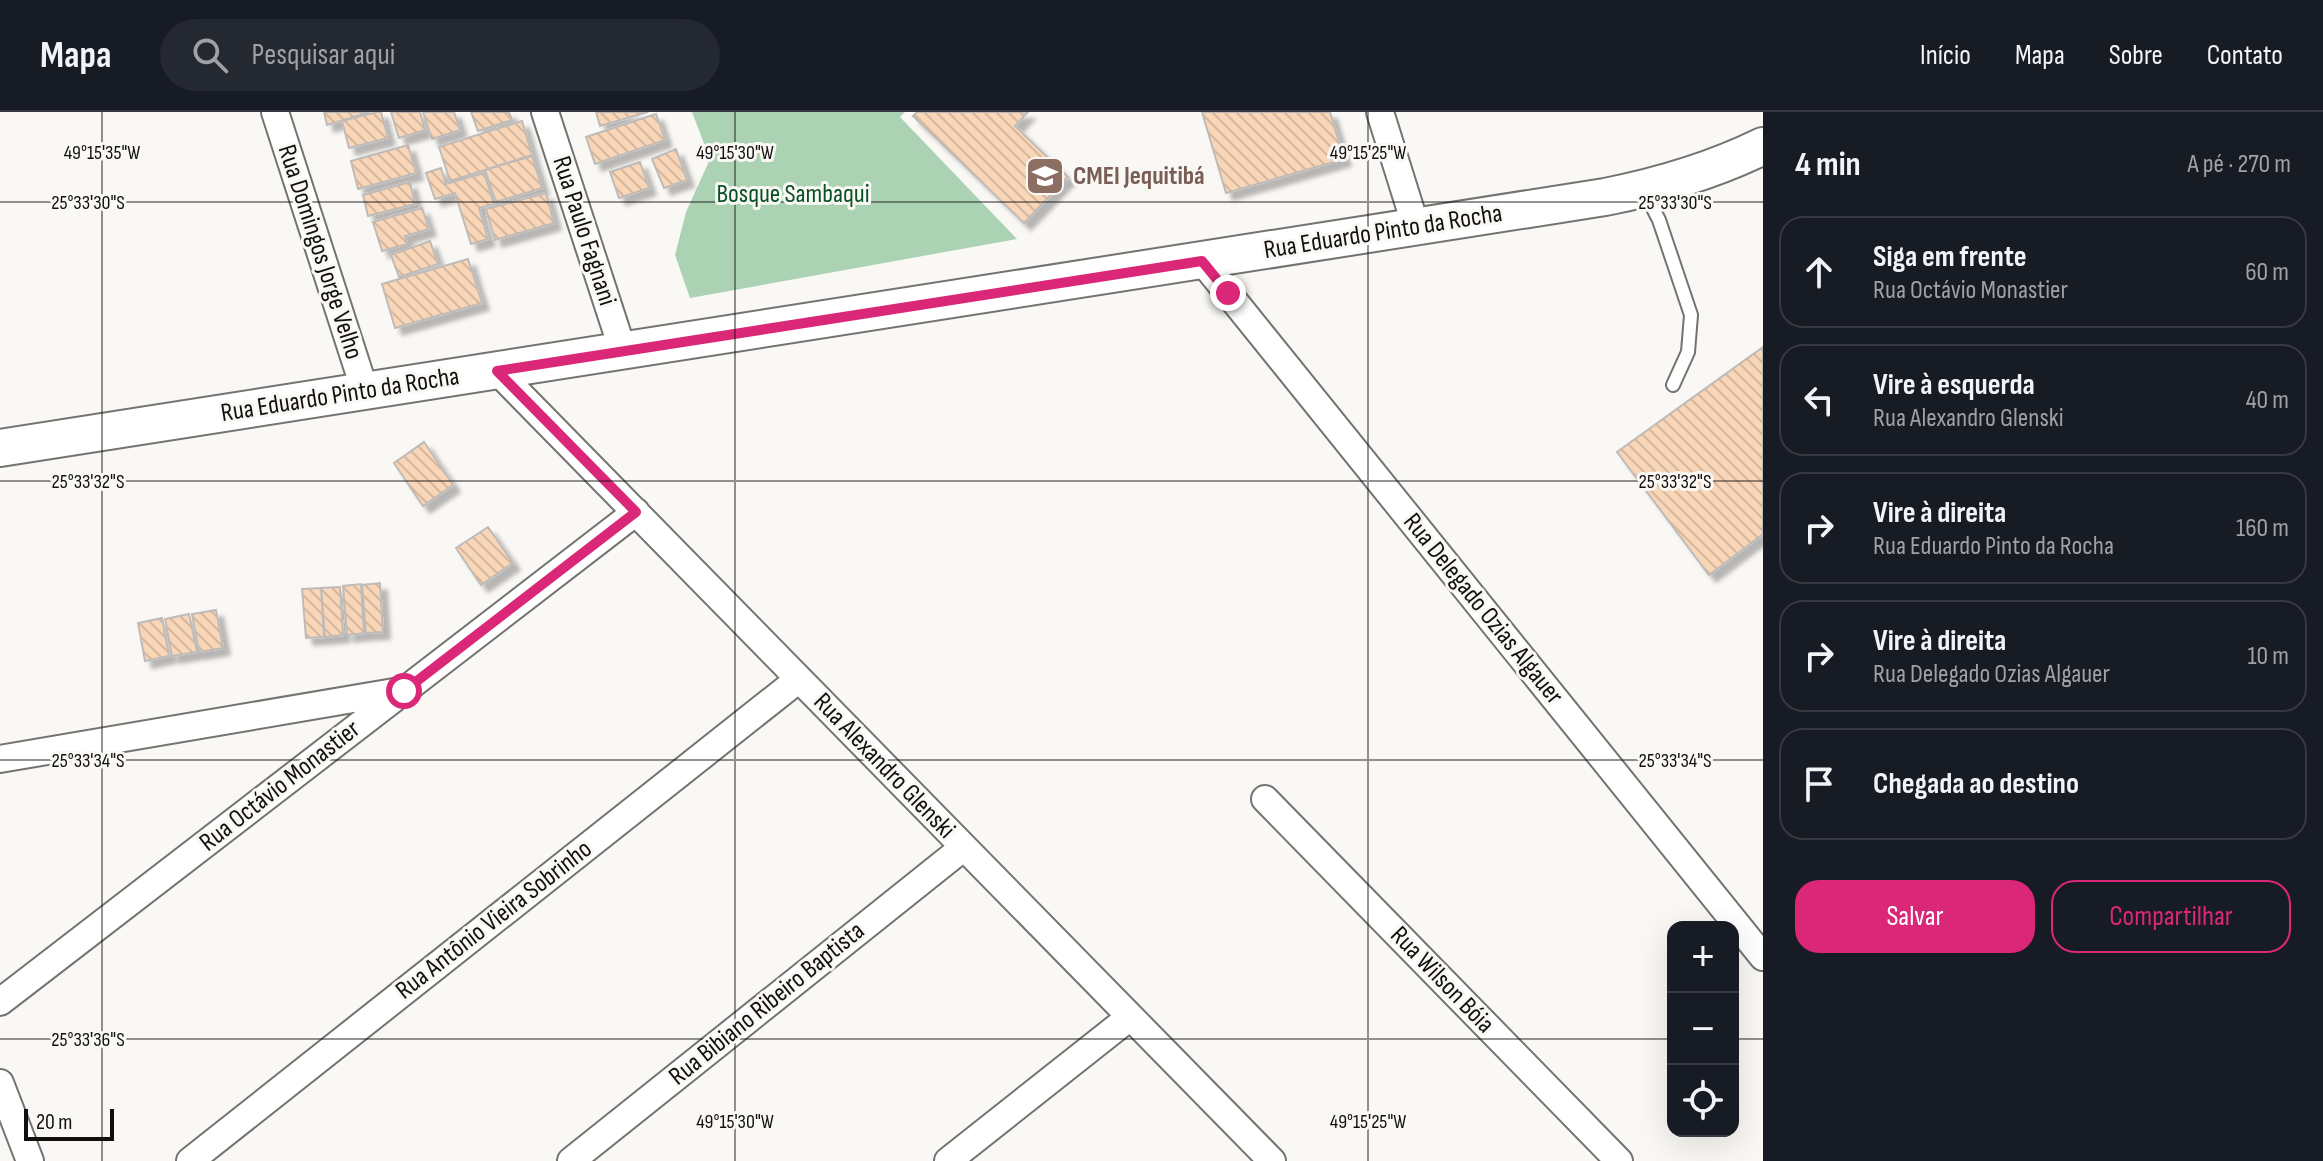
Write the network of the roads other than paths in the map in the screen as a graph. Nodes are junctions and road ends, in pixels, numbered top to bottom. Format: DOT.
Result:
graph roads {
  1 [pos="275,112"];
  2 [pos="545,112"];
  3 [pos="1380,112"];
  4 [pos="1763,146"];
  5 [pos="1643,190"];
  6 [pos="1416,227"];
  7 [pos="1202,261"];
  8 [pos="623,351"];
  9 [pos="497,371"];
  10 [pos="1673,385"];
  11 [pos="365,391"];
  12 [pos="0,448"];
  13 [pos="636,512"];
  14 [pos="799,679"];
  15 [pos="404,691"];
  16 [pos="0,759"];
  17 [pos="1265,799"];
  18 [pos="964,847"];
  19 [pos="1763,957"];
  20 [pos="0,1002"];
  21 [pos="1130,1017"];
  22 [pos="0,1083"];
  23 [pos="30,1161"];
  24 [pos="190,1161"];
  25 [pos="571,1161"];
  26 [pos="948,1161"];
  27 [pos="1272,1161"];
  28 [pos="1619,1161"];
  1 -- 11 [label="street, Rua Domingos Jorge Velho"];
  2 -- 8 [label="street, Rua Paulo Fagnani"];
  3 -- 6 [label="street"];
  4 -- 5 [label="main road, Rua Eduardo Pinto da Rocha"];
  5 -- 6 [label="main road, Rua Eduardo Pinto da Rocha"];
  5 -- 10 [label="lane"];
  6 -- 7 [label="main road, Rua Eduardo Pinto da Rocha"];
  7 -- 8 [label="main road, Rua Eduardo Pinto da Rocha"];
  7 -- 19 [label="street, Rua Delegado Ozias Algauer"];
  8 -- 9 [label="main road, Rua Eduardo Pinto da Rocha"];
  9 -- 11 [label="main road, Rua Eduardo Pinto da Rocha"];
  9 -- 13 [label="street, Rua Alexandro Glenski"];
  11 -- 12 [label="main road, Rua Eduardo Pinto da Rocha"];
  13 -- 14 [label="street, Rua Alexandro Glenski"];
  13 -- 15 [label="street, Rua Octávio Monastier"];
  14 -- 18 [label="street, Rua Alexandro Glenski"];
  14 -- 24 [label="street, Rua Antônio Vieira Sobrinho"];
  15 -- 16 [label="street"];
  15 -- 20 [label="street, Rua Octávio Monastier"];
  17 -- 28 [label="street, Rua Wilson Bóia"];
  18 -- 21 [label="street, Rua Alexandro Glenski"];
  18 -- 25 [label="street, Rua Bibiano Ribeiro Baptista"];
  21 -- 26 [label="street"];
  21 -- 27 [label="street, Rua Alexandro Glenski"];
  22 -- 23 [label="street"];
}
